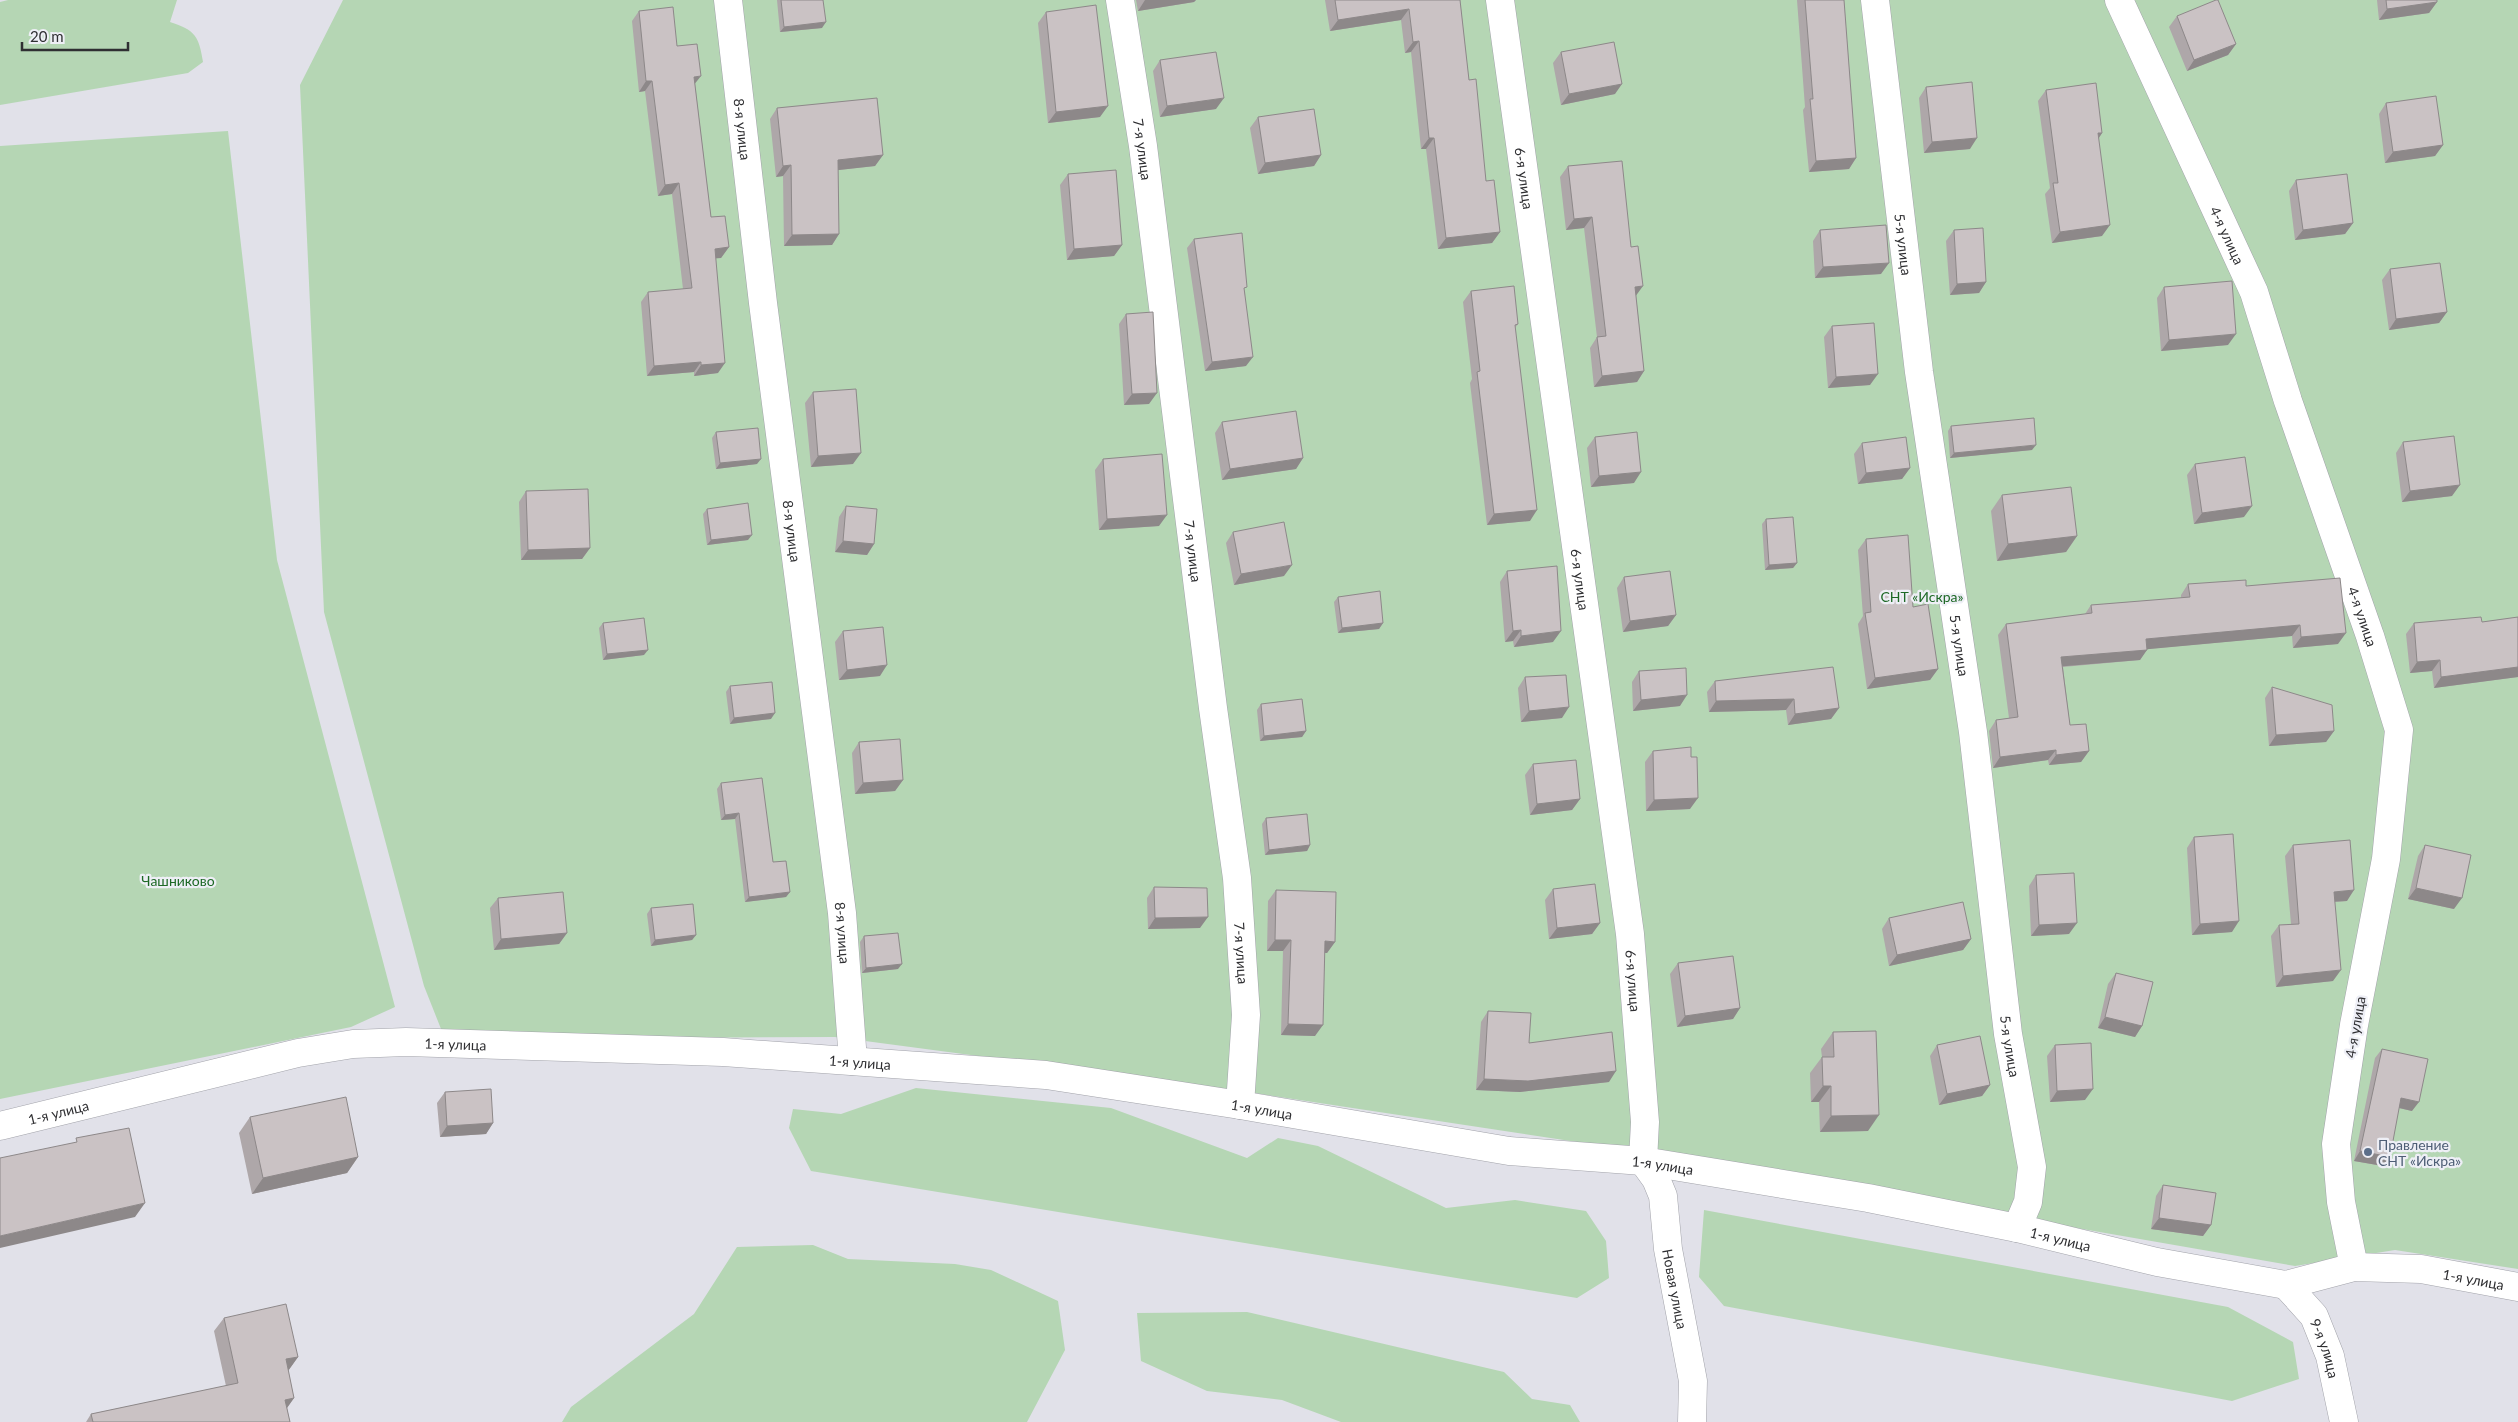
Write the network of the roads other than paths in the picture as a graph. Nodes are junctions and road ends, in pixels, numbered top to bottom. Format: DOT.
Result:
graph roads {
  1 [pos="728,0"];
  2 [pos="1120,0"];
  3 [pos="1500,0"];
  4 [pos="1875,0"];
  5 [pos="2118,0"];
  6 [pos="853,1061"];
  7 [pos="1240,1105"];
  8 [pos="0,1126"];
  9 [pos="1643,1161"];
  10 [pos="2018,1228"];
  11 [pos="2354,1267"];
  12 [pos="2286,1284"];
  13 [pos="2518,1287"];
  14 [pos="1692,1422"];
  15 [pos="2344,1422"];
  1 -- 6 [label="street, 8-я улица"];
  2 -- 7 [label="street, 7-я улица"];
  3 -- 9 [label="street, 6-я улица"];
  4 -- 10 [label="street, 5-я улица"];
  5 -- 11 [label="street, 4-я улица"];
  6 -- 7 [label="street, 1-я улица"];
  6 -- 8 [label="street, 1-я улица"];
  7 -- 9 [label="street, 1-я улица"];
  9 -- 10 [label="street, 1-я улица"];
  9 -- 14 [label="street, Новая улица"];
  10 -- 12 [label="street, 1-я улица"];
  11 -- 12 [label="street, 1-я улица"];
  11 -- 13 [label="street, 1-я улица"];
  12 -- 15 [label="street, 9-я улица"];
}
